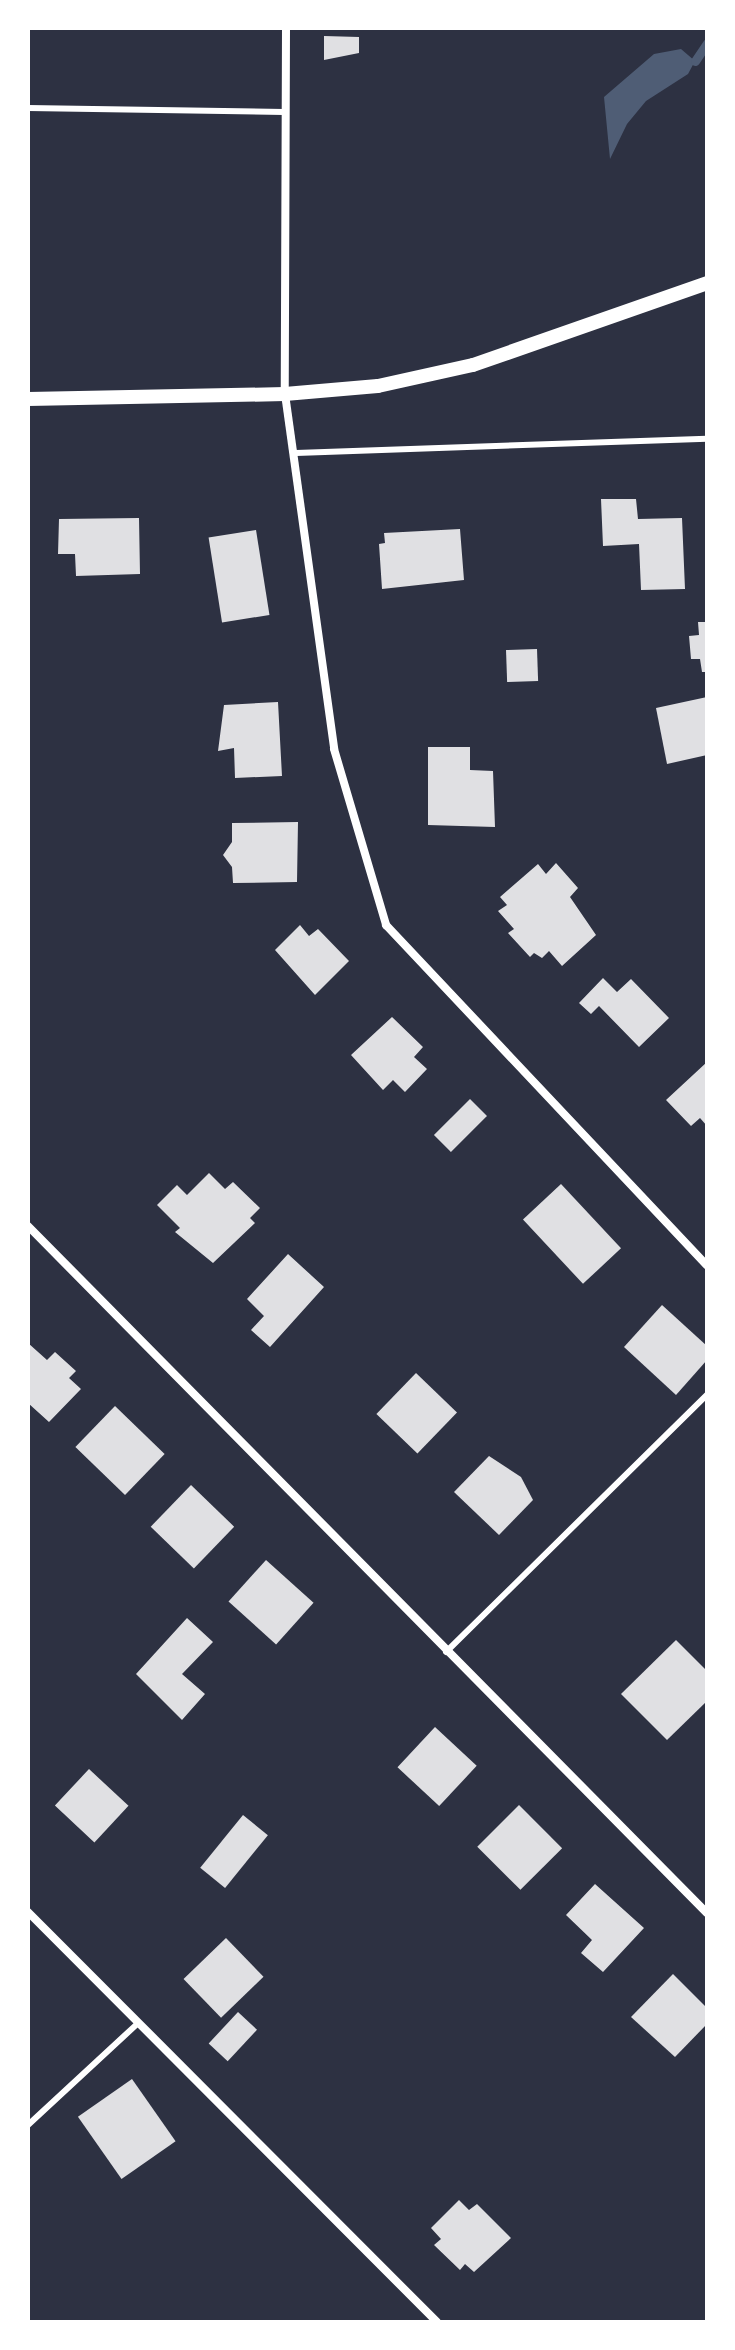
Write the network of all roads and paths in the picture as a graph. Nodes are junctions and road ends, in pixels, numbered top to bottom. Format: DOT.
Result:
graph roads {
  1 [pos="286,28"];
  2 [pos="28,108"];
  3 [pos="284,112"];
  4 [pos="707,283"];
  5 [pos="285,394"];
  6 [pos="28,399"];
  7 [pos="707,439"];
  8 [pos="296,453"];
  9 [pos="28,1226"];
  10 [pos="707,1266"];
  11 [pos="707,1395"];
  12 [pos="446,1652"];
  13 [pos="28,1912"];
  14 [pos="707,1913"];
  15 [pos="138,2023"];
  16 [pos="28,2125"];
  17 [pos="437,2322"];
  1 -- 3 [label="street"];
  2 -- 3 [label="lane"];
  3 -- 5 [label="street"];
  4 -- 5 [label="street"];
  5 -- 6 [label="street"];
  5 -- 8 [label="street"];
  7 -- 8 [label="lane"];
  8 -- 10 [label="street"];
  9 -- 12 [label="street"];
  11 -- 12 [label="lane"];
  12 -- 14 [label="street"];
  13 -- 15 [label="street"];
  15 -- 16 [label="lane"];
  15 -- 17 [label="street"];
}
